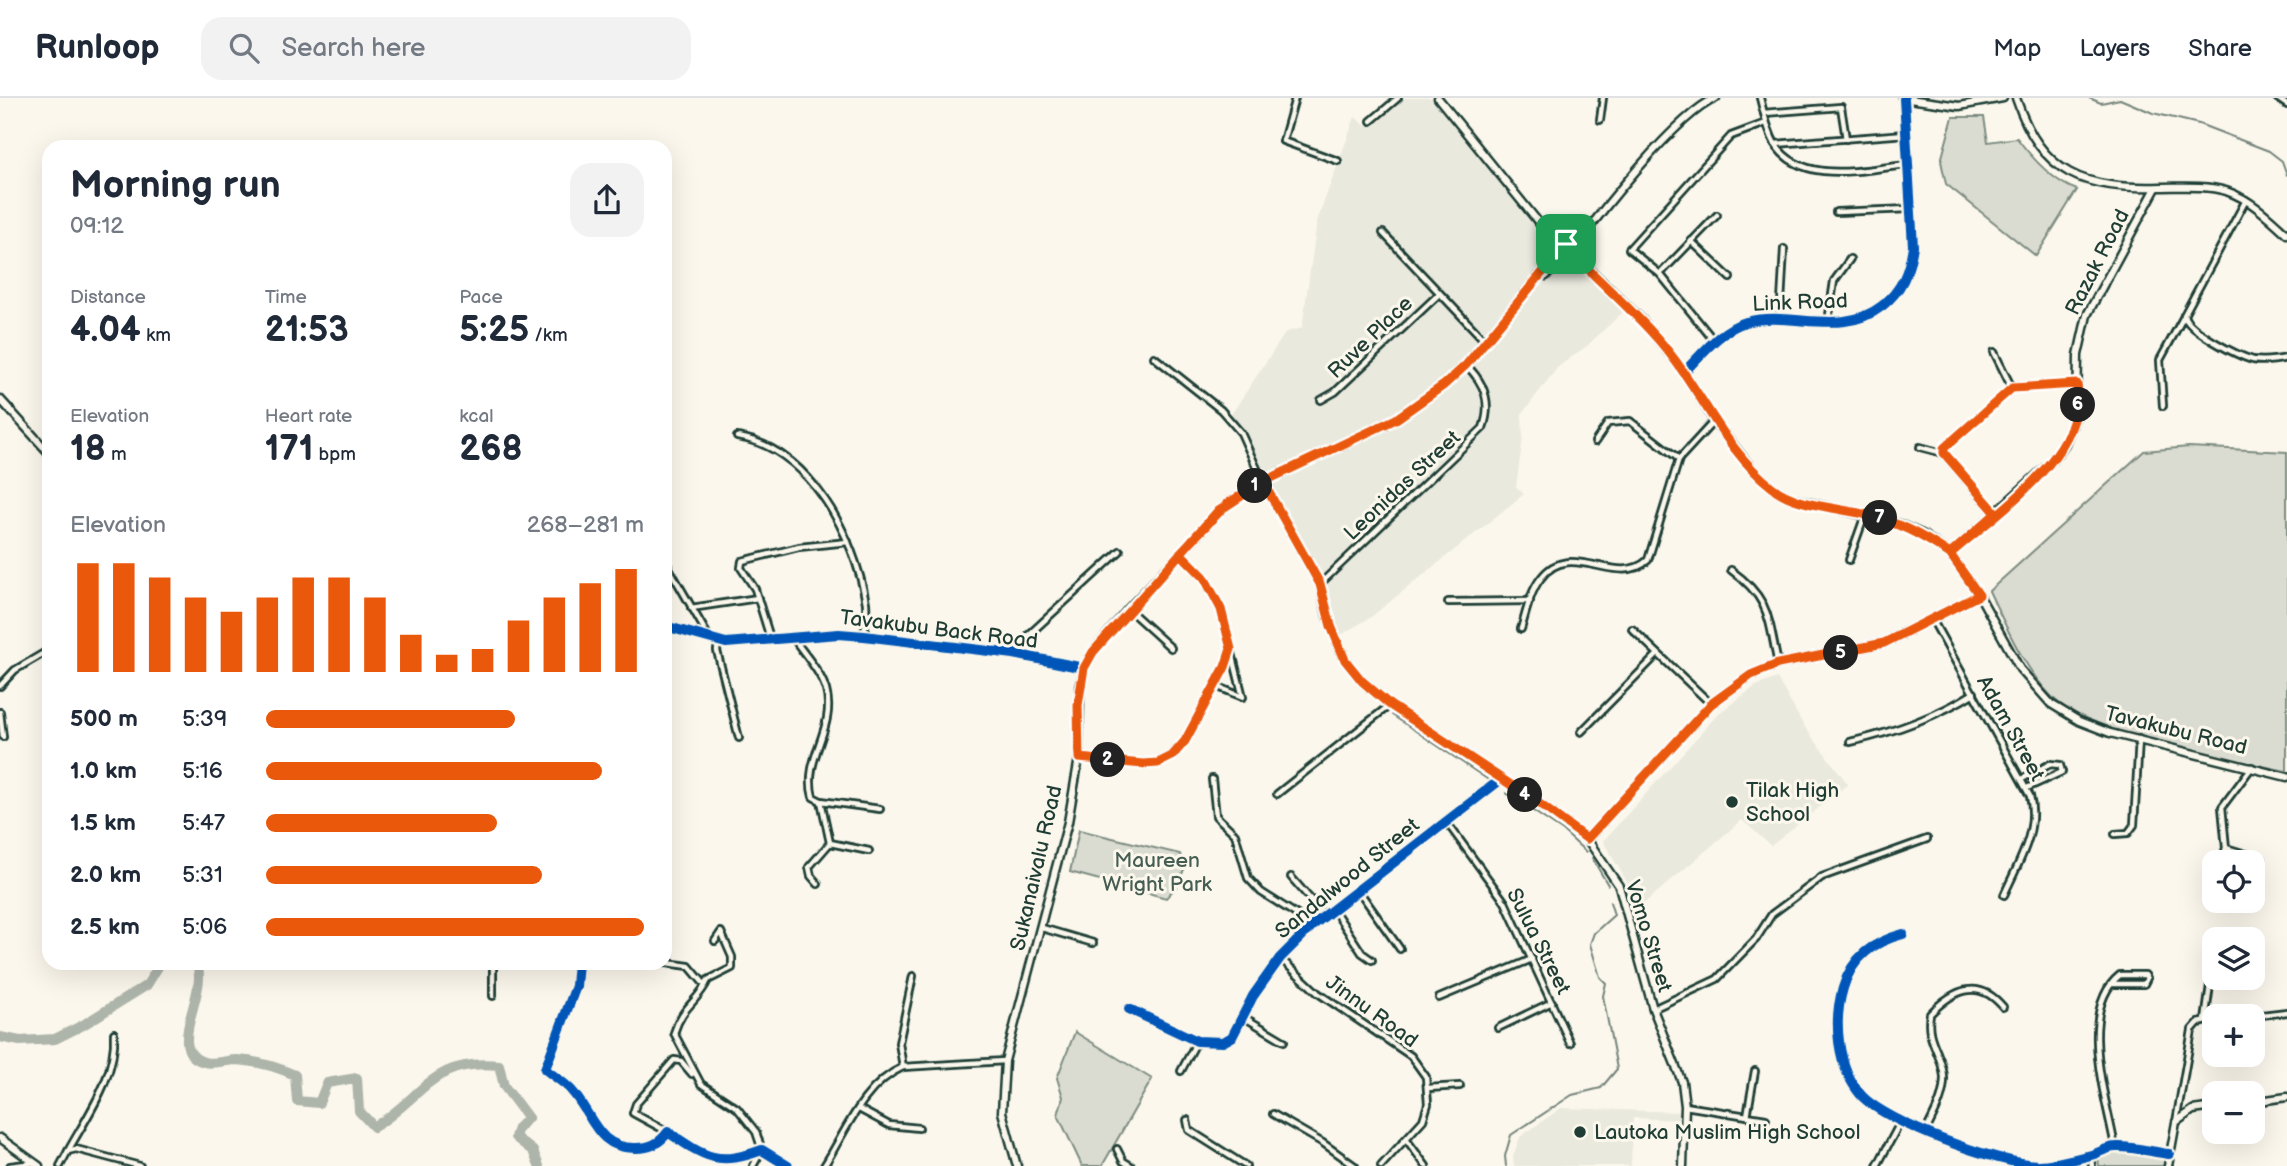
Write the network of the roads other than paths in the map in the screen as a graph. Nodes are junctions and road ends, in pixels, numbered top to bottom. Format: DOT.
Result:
graph roads {
  1 [pos="1398,98"];
  2 [pos="1438,98"];
  3 [pos="1603,98"];
  4 [pos="1716,98"];
  5 [pos="1760,98"];
  6 [pos="1903,98"];
  7 [pos="2003,98"];
  8 [pos="2015,98"];
  9 [pos="2277,98"];
  10 [pos="1292,99"];
  11 [pos="2287,105"];
  12 [pos="1764,113"];
  13 [pos="1600,120"];
  14 [pos="1371,121"];
  15 [pos="1766,123"];
  16 [pos="1906,134"];
  17 [pos="1846,139"];
  18 [pos="1776,144"];
  19 [pos="1338,160"];
  20 [pos="1908,164"];
  21 [pos="2156,188"];
  22 [pos="2246,200"];
  23 [pos="1910,209"];
  24 [pos="1836,212"];
  25 [pos="1717,215"];
  26 [pos="1589,226"];
  27 [pos="1383,233"];
  28 [pos="2287,234"];
  29 [pos="1691,241"];
  30 [pos="1563,247"];
  31 [pos="1784,249"];
  32 [pos="1570,254"];
  33 [pos="1850,259"];
  34 [pos="1660,274"];
  35 [pos="1730,278"];
  36 [pos="1534,286"];
  37 [pos="1439,294"];
  38 [pos="2184,315"];
  39 [pos="1780,320"];
  40 [pos="1828,322"];
  41 [pos="1486,342"];
  42 [pos="1714,342"];
  43 [pos="1994,352"];
  44 [pos="1154,357"];
  45 [pos="2287,358"];
  46 [pos="1466,365"];
  47 [pos="1684,372"];
  48 [pos="2077,384"];
  49 [pos="2012,388"];
  50 [pos="0,400"];
  51 [pos="1321,400"];
  52 [pos="2163,406"];
  53 [pos="1714,421"];
  54 [pos="737,437"];
  55 [pos="1595,442"];
  56 [pos="42,445"];
  57 [pos="1920,447"];
  58 [pos="1944,453"];
  59 [pos="1679,459"];
  60 [pos="1263,482"];
  61 [pos="1996,513"];
  62 [pos="1865,514"];
  63 [pos="848,542"];
  64 [pos="1120,551"];
  65 [pos="1180,553"];
  66 [pos="1950,554"];
  67 [pos="1849,561"];
  68 [pos="1731,570"];
  69 [pos="672,574"];
  70 [pos="1320,584"];
  71 [pos="1979,595"];
  72 [pos="758,598"];
  73 [pos="1530,600"];
  74 [pos="1448,602"];
  75 [pos="691,608"];
  76 [pos="1128,609"];
  77 [pos="1933,621"];
  78 [pos="672,628"];
  79 [pos="1521,629"];
  80 [pos="1632,629"];
  81 [pos="864,636"];
  82 [pos="794,639"];
  83 [pos="714,641"];
  84 [pos="771,641"];
  85 [pos="1171,648"];
  86 [pos="1231,649"];
  87 [pos="42,654"];
  88 [pos="1014,654"];
  89 [pos="1658,654"];
  90 [pos="1778,664"];
  91 [pos="1084,668"];
  92 [pos="0,686"];
  93 [pos="1216,686"];
  94 [pos="1974,693"];
  95 [pos="1711,704"];
  96 [pos="1390,705"];
  97 [pos="0,712"];
  98 [pos="1581,732"];
  99 [pos="3,737"];
  100 [pos="739,738"];
  101 [pos="2139,739"];
  102 [pos="1850,742"];
  103 [pos="1079,758"];
  104 [pos="2252,767"];
  105 [pos="2287,777"];
  106 [pos="1212,779"];
  107 [pos="2022,779"];
  108 [pos="1500,780"];
  109 [pos="2027,788"];
  110 [pos="1277,794"];
  111 [pos="821,801"];
  112 [pos="880,809"];
  113 [pos="1448,824"];
  114 [pos="2115,834"];
  115 [pos="1587,839"];
  116 [pos="1927,839"];
  117 [pos="830,843"];
  118 [pos="2226,848"];
  119 [pos="2233,850"];
  120 [pos="869,851"];
  121 [pos="1292,877"];
  122 [pos="818,884"];
  123 [pos="1359,891"];
  124 [pos="2004,895"];
  125 [pos="1334,910"];
  126 [pos="1326,916"];
  127 [pos="1313,925"];
  128 [pos="1042,928"];
  129 [pos="1903,934"];
  130 [pos="715,940"];
  131 [pos="1093,943"];
  132 [pos="1400,949"];
  133 [pos="1280,958"];
  134 [pos="1532,959"];
  135 [pos="1373,960"];
  136 [pos="672,964"];
  137 [pos="493,970"];
  138 [pos="577,970"];
  139 [pos="913,976"];
  140 [pos="2112,984"];
  141 [pos="705,985"];
  142 [pos="493,996"];
  143 [pos="1439,998"];
  144 [pos="1552,1002"];
  145 [pos="2004,1007"];
  146 [pos="1129,1009"];
  147 [pos="1653,1009"];
  148 [pos="2287,1012"];
  149 [pos="2265,1015"];
  150 [pos="1242,1016"];
  151 [pos="2202,1022"];
  152 [pos="1498,1028"];
  153 [pos="114,1033"];
  154 [pos="1197,1041"];
  155 [pos="1284,1041"];
  156 [pos="1570,1044"];
  157 [pos="1004,1060"];
  158 [pos="903,1067"];
  159 [pos="1755,1070"];
  160 [pos="1181,1071"];
  161 [pos="701,1084"];
  162 [pos="1460,1086"];
  163 [pos="1428,1088"];
  164 [pos="2287,1097"];
  165 [pos="2265,1100"];
  166 [pos="1685,1106"];
  167 [pos="859,1109"];
  168 [pos="2202,1109"];
  169 [pos="1273,1114"];
  170 [pos="1748,1116"];
  171 [pos="1766,1119"];
  172 [pos="1187,1120"];
  173 [pos="1901,1121"];
  174 [pos="2176,1122"];
  175 [pos="919,1128"];
  176 [pos="1926,1131"];
  177 [pos="668,1132"];
  178 [pos="0,1138"];
  179 [pos="1406,1139"];
  180 [pos="2115,1147"];
  181 [pos="1117,1149"];
  182 [pos="68,1151"];
  183 [pos="765,1152"];
  184 [pos="2169,1154"];
  185 [pos="2090,1155"];
  186 [pos="37,1164"];
  187 [pos="10,1166"];
  188 [pos="60,1166"];
  189 [pos="140,1166"];
  190 [pos="752,1166"];
  191 [pos="788,1166"];
  192 [pos="824,1166"];
  193 [pos="1017,1166"];
  194 [pos="1131,1166"];
  195 [pos="1246,1166"];
  196 [pos="1355,1166"];
  197 [pos="1381,1166"];
  198 [pos="1426,1166"];
  199 [pos="1683,1166"];
  200 [pos="1877,1166"];
  201 [pos="2092,1166"];
  202 [pos="2168,1166"];
  1 -- 14 [label="street"];
  2 -- 30 [label="main road"];
  3 -- 13 [label="street"];
  4 -- 26 [label="main road, Sukanaivalu Road"];
  5 -- 12 [label="street"];
  6 -- 7 [label="main road"];
  6 -- 16 [label="street, Link Road"];
  8 -- 21 [label="main road"];
  9 -- 11 [label="street"];
  10 -- 19 [label="street"];
  12 -- 15 [label="street"];
  12 -- 17 [label="street"];
  15 -- 18 [label="street"];
  15 -- 34 [label="street"];
  16 -- 17 [label="street"];
  16 -- 20 [label="street, Link Road"];
  17 -- 18 [label="street"];
  18 -- 20 [label="street"];
  20 -- 23 [label="street, Link Road"];
  21 -- 22 [label="main road"];
  21 -- 48 [label="main road, Razak Road"];
  22 -- 28 [label="main road"];
  22 -- 38 [label="street"];
  23 -- 24 [label="street"];
  23 -- 40 [label="street, Link Road"];
  25 -- 29 [label="street"];
  26 -- 30 [label="main road, Sukanaivalu Road"];
  26 -- 32 [label="main road, Sukanaivalu Road"];
  27 -- 37 [label="street"];
  29 -- 34 [label="street"];
  29 -- 35 [label="street"];
  30 -- 32 [label="main road"];
  30 -- 32 [label="main road"];
  30 -- 36 [label="main road, Sukanaivalu Road"];
  31 -- 39 [label="street"];
  32 -- 36 [label="main road, Sukanaivalu Road"];
  32 -- 47 [label="main road, Tavakubu Road"];
  33 -- 40 [label="street"];
  34 -- 42 [label="street"];
  36 -- 41 [label="main road, Sukanaivalu Road"];
  37 -- 41 [label="street"];
  37 -- 51 [label="street, Ruve Place"];
  38 -- 45 [label="street"];
  38 -- 52 [label="street"];
  39 -- 40 [label="street, Link Road"];
  39 -- 42 [label="street, Link Road"];
  41 -- 46 [label="main road, Sukanaivalu Road"];
  42 -- 47 [label="street, Link Road"];
  43 -- 49 [label="street"];
  44 -- 60 [label="street"];
  46 -- 60 [label="main road, Sukanaivalu Road"];
  46 -- 70 [label="street, Leonidas Street"];
  47 -- 53 [label="main road, Tavakubu Road"];
  48 -- 49 [label="street"];
  48 -- 61 [label="main road, Razak Road"];
  49 -- 58 [label="street"];
  50 -- 56 [label="main road"];
  53 -- 59 [label="street"];
  53 -- 62 [label="main road, Tavakubu Road"];
  54 -- 63 [label="street"];
  55 -- 59 [label="street"];
  57 -- 58 [label="street"];
  58 -- 61 [label="street"];
  59 -- 73 [label="street"];
  60 -- 65 [label="main road, Sukanaivalu Road"];
  60 -- 70 [label="main road, Vomo Street"];
  61 -- 66 [label="main road, Razak Road"];
  62 -- 66 [label="main road, Tavakubu Road"];
  62 -- 67 [label="street"];
  63 -- 72 [label="street"];
  63 -- 81 [label="street"];
  64 -- 88 [label="street"];
  65 -- 76 [label="main road, Sukanaivalu Road"];
  65 -- 86 [label="street"];
  66 -- 71 [label="main road, Tavakubu Road"];
  68 -- 90 [label="street"];
  69 -- 75 [label="street"];
  70 -- 96 [label="main road, Vomo Street"];
  71 -- 77 [label="main road"];
  71 -- 101 [label="main road, Tavakubu Road"];
  72 -- 75 [label="street"];
  72 -- 84 [label="street"];
  73 -- 74 [label="street"];
  73 -- 79 [label="street"];
  75 -- 83 [label="street"];
  76 -- 85 [label="street"];
  76 -- 91 [label="main road, Sukanaivalu Road"];
  77 -- 90 [label="main road"];
  77 -- 94 [label="street, Adam Street"];
  78 -- 83 [label="main road, Tavakubu Back Road"];
  80 -- 89 [label="street"];
  81 -- 82 [label="main road, Tavakubu Back Road"];
  81 -- 88 [label="main road, Tavakubu Back Road"];
  82 -- 84 [label="main road, Tavakubu Back Road"];
  82 -- 111 [label="street"];
  83 -- 84 [label="main road, Tavakubu Back Road"];
  83 -- 100 [label="street"];
  86 -- 93 [label="street"];
  86 -- 93 [label="street"];
  87 -- 92 [label="street"];
  88 -- 91 [label="main road, Tavakubu Back Road"];
  89 -- 95 [label="street"];
  89 -- 98 [label="street"];
  90 -- 95 [label="main road"];
  91 -- 103 [label="main road, Sukanaivalu Road"];
  93 -- 103 [label="street"];
  94 -- 102 [label="street"];
  94 -- 107 [label="street, Adam Street"];
  95 -- 115 [label="main road"];
  96 -- 108 [label="main road, Vomo Street"];
  96 -- 110 [label="street"];
  97 -- 99 [label="street"];
  101 -- 104 [label="main road, Tavakubu Road"];
  101 -- 114 [label="street"];
  103 -- 128 [label="main road, Sukanaivalu Road"];
  104 -- 105 [label="main road, Tavakubu Road"];
  104 -- 118 [label="street"];
  106 -- 127 [label="street"];
  107 -- 109 [label="street, Adam Street"];
  107 -- 109 [label="street"];
  108 -- 113 [label="street, Sandalwood Street"];
  108 -- 115 [label="main road, Vomo Street"];
  109 -- 124 [label="street, Adam Street"];
  111 -- 112 [label="street"];
  111 -- 117 [label="street"];
  113 -- 123 [label="street, Sandalwood Street"];
  113 -- 134 [label="street, Sulua Street"];
  115 -- 147 [label="main road, Vomo Street"];
  116 -- 147 [label="street"];
  117 -- 120 [label="street"];
  117 -- 122 [label="street"];
  118 -- 119 [label="street"];
  121 -- 126 [label="street"];
  123 -- 125 [label="street, Sandalwood Street"];
  123 -- 132 [label="street"];
  125 -- 126 [label="street, Sandalwood Street"];
  125 -- 135 [label="street"];
  126 -- 127 [label="street, Sandalwood Street"];
  127 -- 133 [label="street, Sandalwood Street"];
  128 -- 131 [label="street"];
  128 -- 157 [label="main road, Sukanaivalu Road"];
  129 -- 173 [label="street"];
  130 -- 141 [label="street"];
  133 -- 150 [label="street, Sandalwood Street"];
  133 -- 163 [label="street, Jinnu Road"];
  134 -- 143 [label="street"];
  134 -- 144 [label="street, Sulua Street"];
  136 -- 141 [label="street"];
  137 -- 142 [label="street"];
  138 -- 177 [label="street"];
  139 -- 158 [label="street"];
  140 -- 140 [label="street"];
  140 -- 180 [label="street"];
  141 -- 161 [label="street"];
  144 -- 152 [label="street"];
  144 -- 156 [label="street, Sulua Street"];
  145 -- 176 [label="street"];
  146 -- 154 [label="street"];
  147 -- 166 [label="main road, Vomo Street"];
  148 -- 149 [label="street"];
  150 -- 154 [label="street, Sandalwood Street"];
  150 -- 155 [label="street"];
  151 -- 174 [label="street"];
  153 -- 182 [label="street"];
  154 -- 160 [label="street"];
  157 -- 158 [label="street"];
  157 -- 193 [label="main road, Sukanaivalu Road"];
  158 -- 167 [label="street"];
  159 -- 170 [label="street"];
  161 -- 177 [label="street"];
  161 -- 183 [label="street"];
  162 -- 163 [label="street"];
  163 -- 179 [label="street"];
  164 -- 165 [label="main road"];
  166 -- 170 [label="street"];
  166 -- 199 [label="main road, Vomo Street"];
  167 -- 175 [label="street"];
  167 -- 192 [label="street"];
  168 -- 174 [label="main road"];
  169 -- 196 [label="street"];
  170 -- 171 [label="street"];
  172 -- 195 [label="street"];
  173 -- 176 [label="street"];
  173 -- 200 [label="street"];
  174 -- 184 [label="main road"];
  176 -- 185 [label="street"];
  177 -- 183 [label="street"];
  178 -- 186 [label="main road"];
  179 -- 197 [label="street"];
  179 -- 198 [label="street"];
  180 -- 184 [label="street"];
  180 -- 185 [label="street"];
  181 -- 194 [label="street"];
  182 -- 188 [label="street"];
  182 -- 189 [label="street"];
  183 -- 190 [label="street"];
  183 -- 191 [label="street"];
  184 -- 202 [label="main road"];
  185 -- 201 [label="street"];
  186 -- 187 [label="street"];
}
